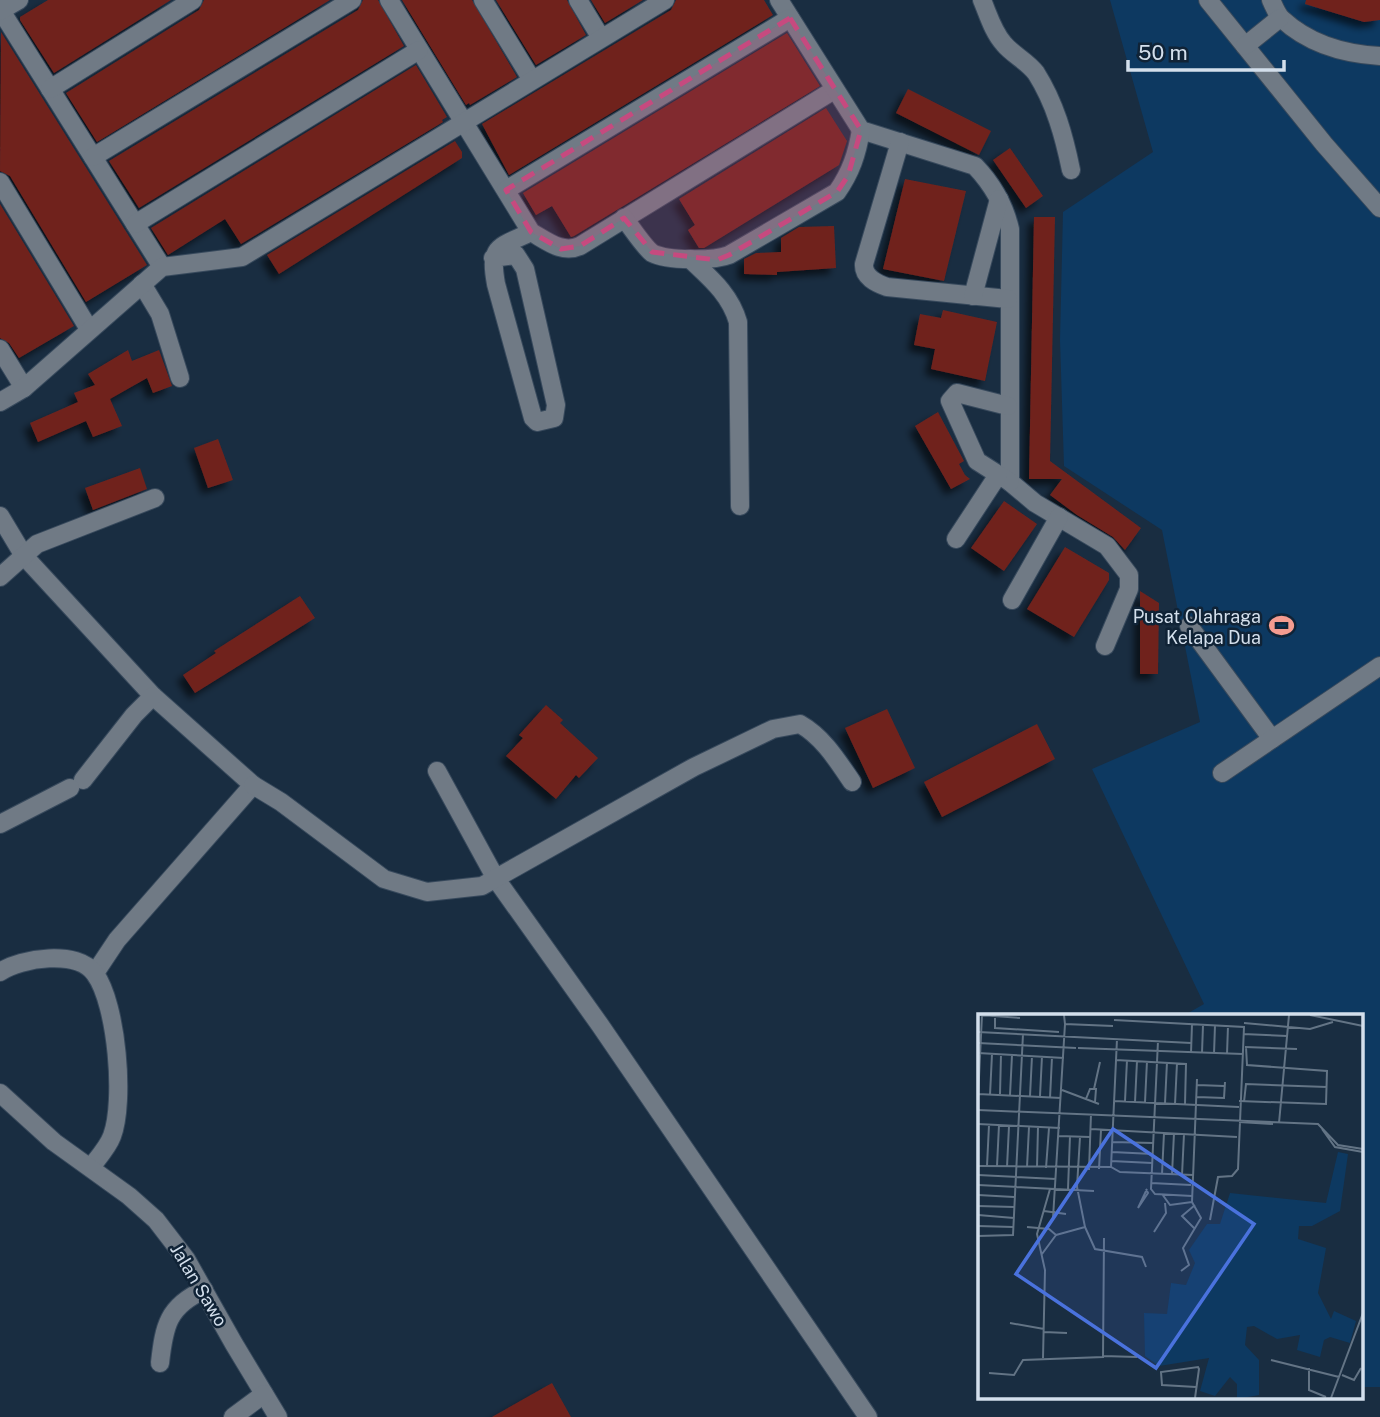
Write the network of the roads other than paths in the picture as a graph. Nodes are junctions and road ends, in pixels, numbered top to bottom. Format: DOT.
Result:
graph roads {
  1 [pos="19,0"];
  2 [pos="193,0"];
  3 [pos="352,0"];
  4 [pos="388,0"];
  5 [pos="483,0"];
  6 [pos="578,0"];
  7 [pos="665,0"];
  8 [pos="779,0"];
  9 [pos="982,0"];
  10 [pos="1208,0"];
  11 [pos="1271,0"];
  12 [pos="0,10"];
  13 [pos="790,18"];
  14 [pos="1280,18"];
  15 [pos="601,38"];
  16 [pos="1245,46"];
  17 [pos="419,50"];
  18 [pos="1380,56"];
  19 [pos="532,80"];
  20 [pos="50,89"];
  21 [pos="834,90"];
  22 [pos="463,121"];
  23 [pos="861,130"];
  24 [pos="900,142"];
  25 [pos="93,157"];
  26 [pos="1071,170"];
  27 [pos="0,182"];
  28 [pos="506,190"];
  29 [pos="999,199"];
  30 [pos="1380,208"];
  31 [pos="624,218"];
  32 [pos="135,225"];
  33 [pos="531,232"];
  34 [pos="493,258"];
  35 [pos="690,259"];
  36 [pos="162,267"];
  37 [pos="142,284"];
  38 [pos="973,296"];
  39 [pos="1008,299"];
  40 [pos="89,329"];
  41 [pos="539,332"];
  42 [pos="511,339"];
  43 [pos="0,349"];
  44 [pos="180,379"];
  45 [pos="24,388"];
  46 [pos="0,402"];
  47 [pos="1008,406"];
  48 [pos="1004,478"];
  49 [pos="155,498"];
  50 [pos="740,506"];
  51 [pos="0,516"];
  52 [pos="1059,517"];
  53 [pos="956,539"];
  54 [pos="24,556"];
  55 [pos="0,577"];
  56 [pos="1012,600"];
  57 [pos="1189,625"];
  58 [pos="1105,646"];
  59 [pos="1380,666"];
  60 [pos="153,696"];
  61 [pos="1272,739"];
  62 [pos="437,771"];
  63 [pos="1222,773"];
  64 [pos="852,782"];
  65 [pos="253,785"];
  66 [pos="0,824"];
  67 [pos="496,878"];
  68 [pos="0,972"];
  69 [pos="95,973"];
  70 [pos="0,1093"];
  71 [pos="91,1167"];
  72 [pos="204,1290"];
  73 [pos="160,1363"];
  74 [pos="264,1394"];
  75 [pos="233,1417"];
  76 [pos="278,1417"];
  77 [pos="868,1417"];
  1 -- 12 [label="street"];
  2 -- 20 [label="street"];
  3 -- 25 [label="street"];
  4 -- 17 [label="street"];
  5 -- 19 [label="street"];
  6 -- 15 [label="street"];
  7 -- 15 [label="street"];
  8 -- 13 [label="street"];
  9 -- 26 [label="street"];
  10 -- 16 [label="street"];
  11 -- 14 [label="street"];
  12 -- 20 [label="street"];
  13 -- 21 [label="street"];
  13 -- 28 [label="street"];
  14 -- 16 [label="street"];
  14 -- 18 [label="street"];
  15 -- 19 [label="street"];
  16 -- 30 [label="street"];
  17 -- 22 [label="street"];
  17 -- 32 [label="street"];
  19 -- 22 [label="street"];
  20 -- 25 [label="street"];
  21 -- 23 [label="street"];
  21 -- 31 [label="street"];
  22 -- 28 [label="street"];
  22 -- 36 [label="street"];
  23 -- 24 [label="street"];
  23 -- 35 [label="street"];
  24 -- 29 [label="street"];
  24 -- 38 [label="street"];
  25 -- 32 [label="street"];
  27 -- 40 [label="street"];
  28 -- 33 [label="street"];
  29 -- 38 [label="street"];
  29 -- 39 [label="street"];
  31 -- 33 [label="street"];
  31 -- 35 [label="street"];
  32 -- 36 [label="street"];
  33 -- 34 [label="street"];
  34 -- 41 [label="street"];
  34 -- 42 [label="street"];
  35 -- 50 [label="street"];
  36 -- 37 [label="street"];
  37 -- 40 [label="street"];
  37 -- 44 [label="street"];
  38 -- 39 [label="street"];
  39 -- 47 [label="street"];
  40 -- 45 [label="street"];
  41 -- 42 [label="street"];
  41 -- 42 [label="street"];
  43 -- 45 [label="street"];
  45 -- 46 [label="street"];
  47 -- 48 [label="street"];
  47 -- 48 [label="street"];
  48 -- 52 [label="street"];
  48 -- 53 [label="street"];
  49 -- 54 [label="street"];
  51 -- 54 [label="street"];
  52 -- 56 [label="street"];
  52 -- 58 [label="street"];
  54 -- 55 [label="street"];
  54 -- 60 [label="street"];
  57 -- 61 [label="street"];
  59 -- 61 [label="street"];
  60 -- 65 [label="street"];
  60 -- 66 [label="street"];
  61 -- 63 [label="street"];
  62 -- 67 [label="street"];
  64 -- 67 [label="street"];
  65 -- 67 [label="street"];
  65 -- 69 [label="street"];
  67 -- 77 [label="street"];
  68 -- 69 [label="street"];
  69 -- 71 [label="street"];
  70 -- 71 [label="street, Jalan Sawo"];
  71 -- 72 [label="street, Jalan Sawo"];
  72 -- 73 [label="street"];
  72 -- 74 [label="street, Jalan Sawo"];
  74 -- 75 [label="street"];
  74 -- 76 [label="street, Jalan Sawo"];
}
